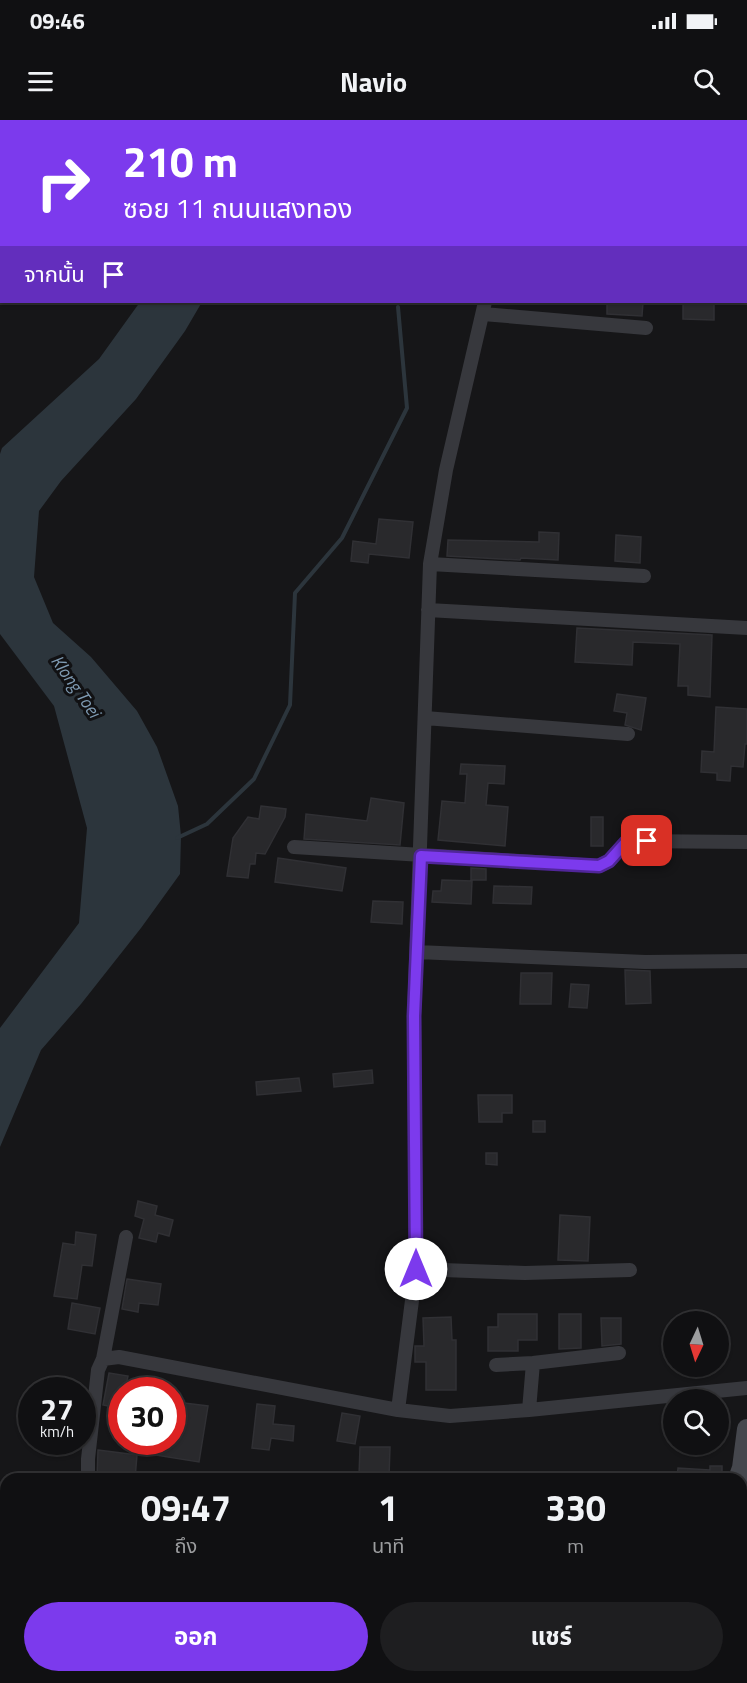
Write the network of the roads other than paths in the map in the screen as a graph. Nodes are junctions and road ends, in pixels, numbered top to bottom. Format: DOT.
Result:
graph roads {
  1 [pos="484,308"];
  2 [pos="646,328"];
  3 [pos="430,564"];
  4 [pos="644,576"];
  5 [pos="428,610"];
  6 [pos="747,628"];
  7 [pos="425,718"];
  8 [pos="628,734"];
  9 [pos="747,842"];
  10 [pos="294,847"];
  11 [pos="421,856"];
  12 [pos="417,952"];
  13 [pos="747,961"];
  14 [pos="126,1237"];
  15 [pos="416,1269"];
  16 [pos="630,1270"];
  17 [pos="619,1353"];
  18 [pos="103,1359"];
  19 [pos="533,1363"];
  20 [pos="496,1365"];
  21 [pos="747,1388"];
  22 [pos="398,1410"];
  23 [pos="528,1410"];
  24 [pos="747,1429"];
  25 [pos="88,1473"];
  26 [pos="740,1473"];
  1 -- 2 [label="street"];
  1 -- 3 [label="street"];
  3 -- 4 [label="street"];
  3 -- 5 [label="street"];
  5 -- 6 [label="street"];
  5 -- 7 [label="street"];
  7 -- 8 [label="street"];
  7 -- 11 [label="street"];
  9 -- 11 [label="street"];
  10 -- 11 [label="street"];
  11 -- 12 [label="street"];
  12 -- 13 [label="street"];
  12 -- 15 [label="street"];
  14 -- 18 [label="street"];
  15 -- 16 [label="street"];
  15 -- 22 [label="street"];
  17 -- 19 [label="street"];
  18 -- 22 [label="street"];
  18 -- 25 [label="street"];
  19 -- 20 [label="street"];
  19 -- 23 [label="street"];
  21 -- 23 [label="street"];
  22 -- 23 [label="street"];
  24 -- 26 [label="street"];
}
